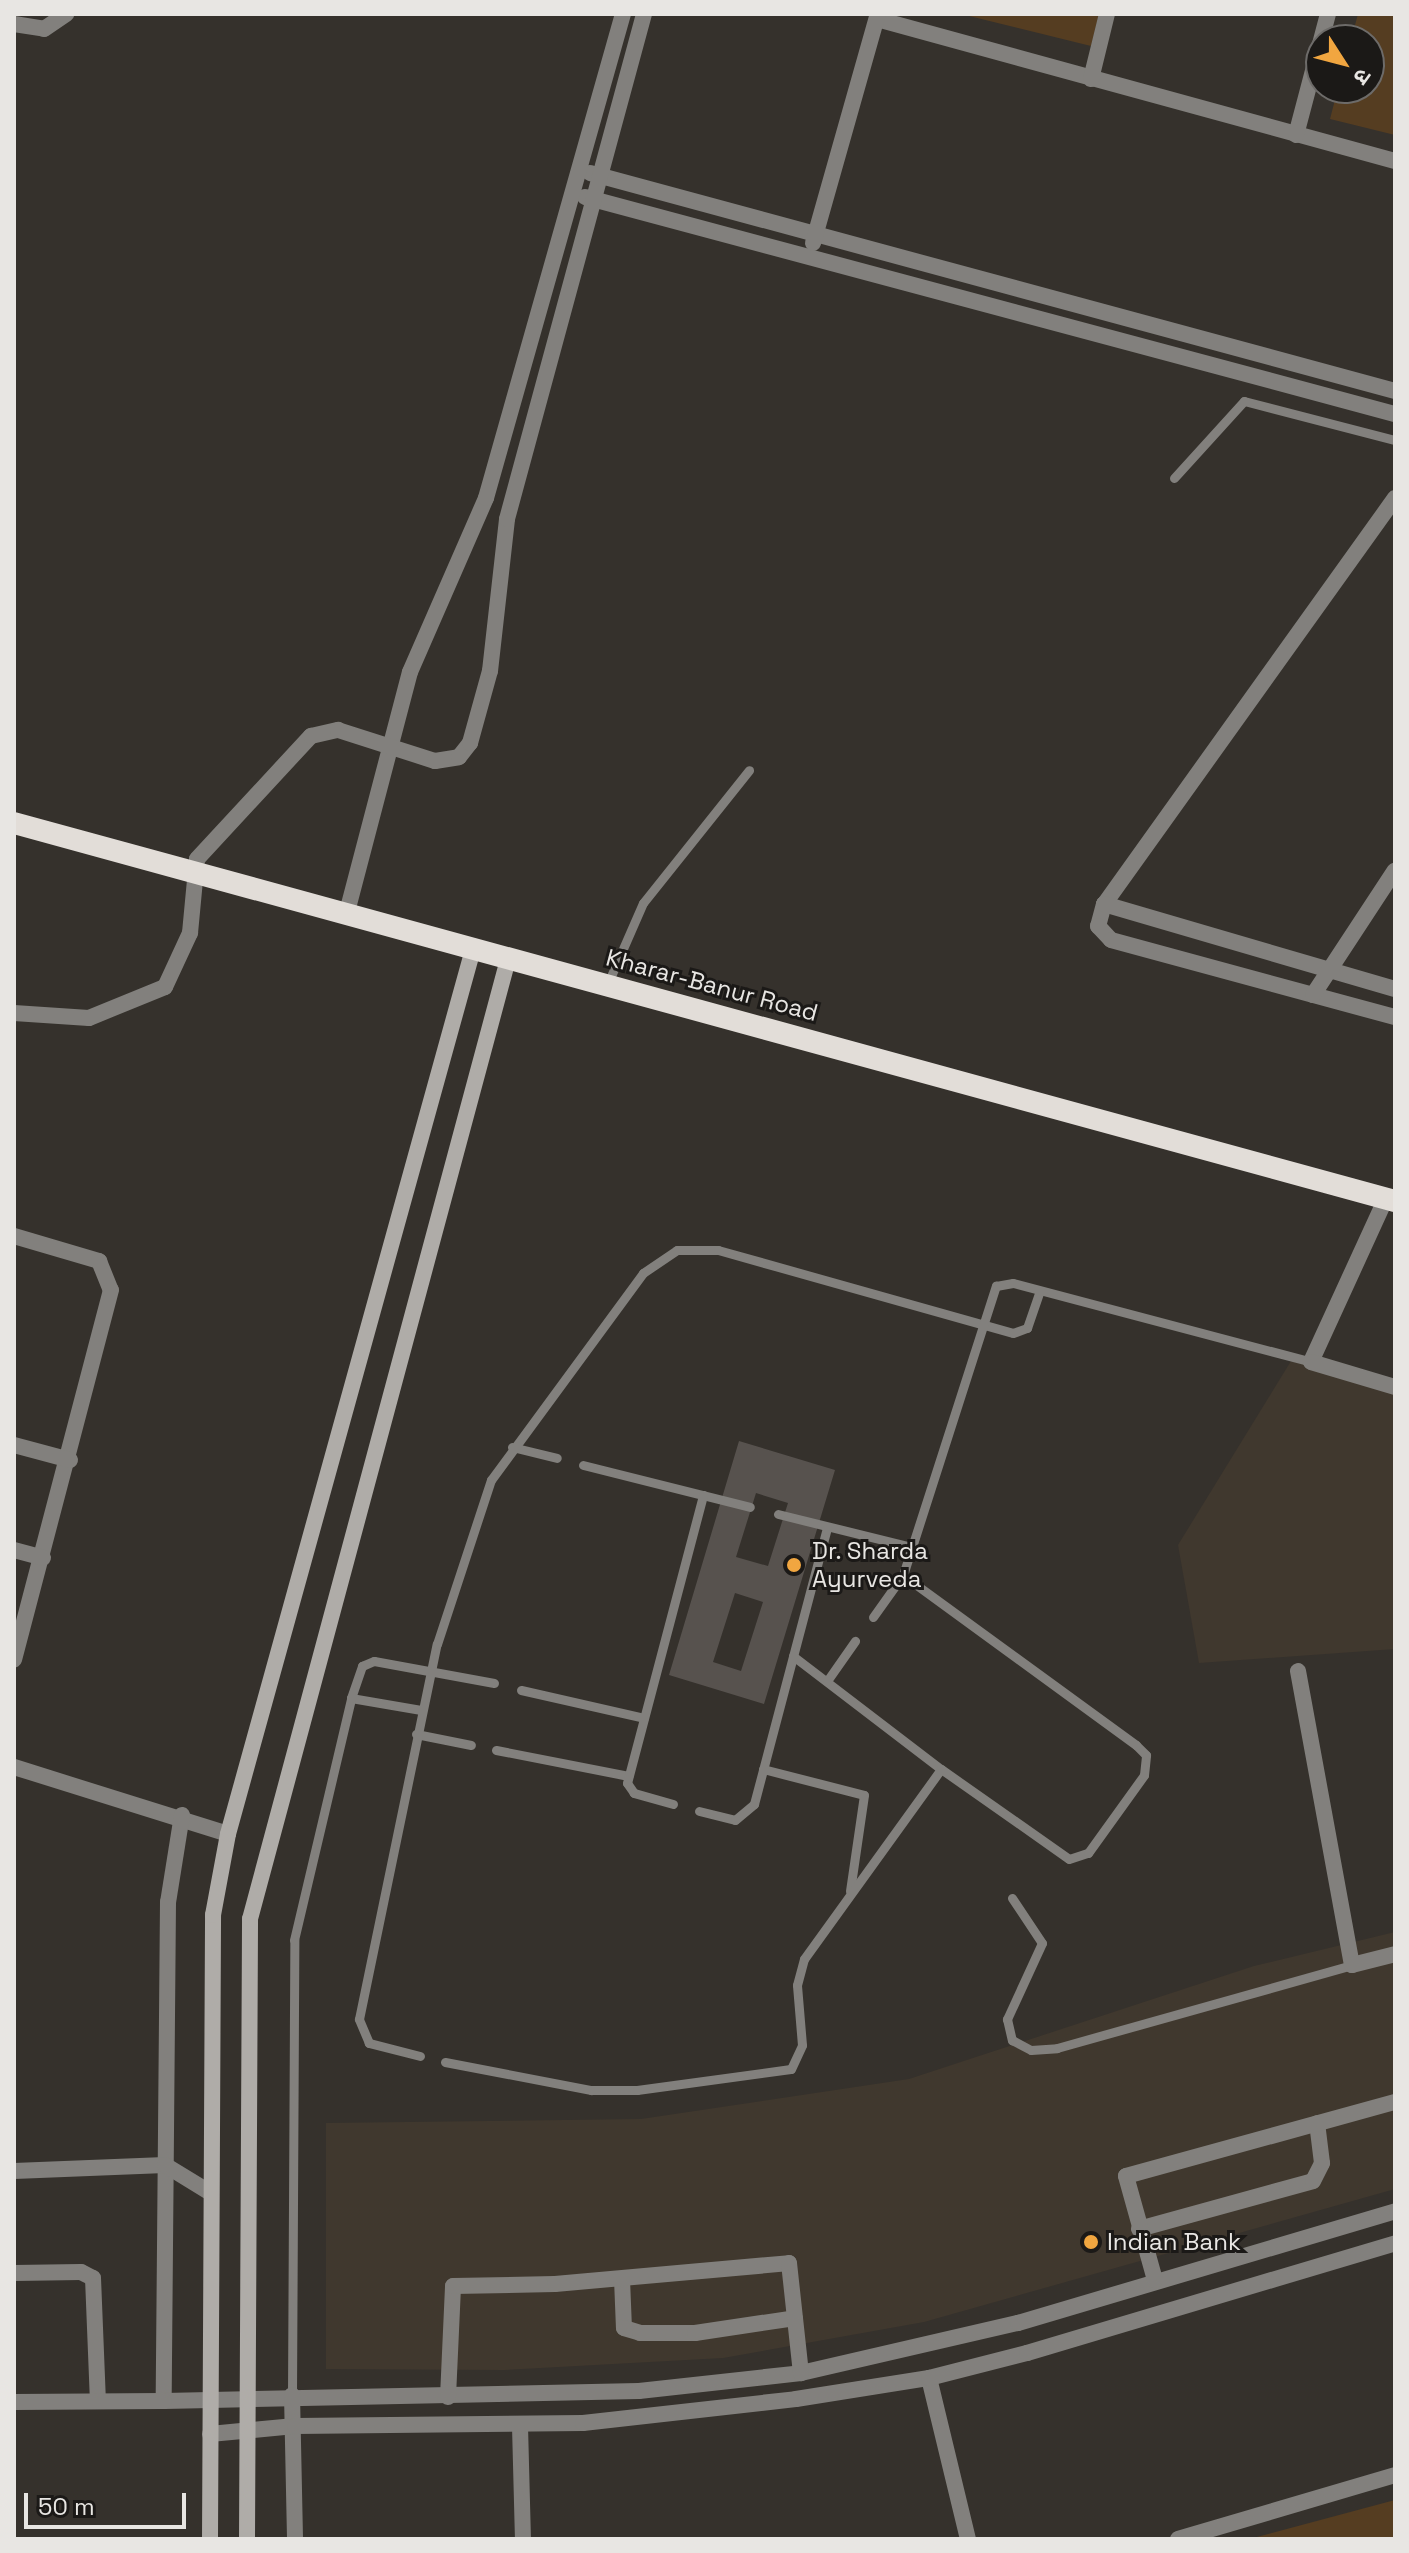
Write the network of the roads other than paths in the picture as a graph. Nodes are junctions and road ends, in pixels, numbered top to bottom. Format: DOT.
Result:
graph roads {
  1 [pos="66,14"];
  2 [pos="623,14"];
  3 [pos="644,14"];
  4 [pos="1107,14"];
  5 [pos="1328,14"];
  6 [pos="877,16"];
  7 [pos="14,24"];
  8 [pos="1091,79"];
  9 [pos="1296,135"];
  10 [pos="1395,161"];
  11 [pos="581,170"];
  12 [pos="601,176"];
  13 [pos="573,194"];
  14 [pos="595,200"];
  15 [pos="815,234"];
  16 [pos="810,258"];
  17 [pos="1395,391"];
  18 [pos="1395,414"];
  19 [pos="1395,440"];
  20 [pos="1174,478"];
  21 [pos="1395,498"];
  22 [pos="392,747"];
  23 [pos="749,770"];
  24 [pos="14,823"];
  25 [pos="1395,870"];
  26 [pos="193,871"];
  27 [pos="1104,904"];
  28 [pos="347,912"];
  29 [pos="474,946"];
  30 [pos="509,956"];
  31 [pos="1326,971"];
  32 [pos="608,983"];
  33 [pos="1395,989"];
  34 [pos="1313,995"];
  35 [pos="14,1013"];
  36 [pos="1395,1017"];
  37 [pos="1391,1200"];
  38 [pos="14,1236"];
  39 [pos="1040,1291"];
  40 [pos="980,1324"];
  41 [pos="1311,1362"];
  42 [pos="1395,1387"];
  43 [pos="14,1445"];
  44 [pos="512,1447"];
  45 [pos="557,1458"];
  46 [pos="70,1460"];
  47 [pos="583,1465"];
  48 [pos="703,1495"];
  49 [pos="750,1507"];
  50 [pos="778,1514"];
  51 [pos="827,1527"];
  52 [pos="911,1547"];
  53 [pos="14,1550"];
  54 [pos="43,1558"];
  55 [pos="903,1575"];
  56 [pos="873,1617"];
  57 [pos="855,1641"];
  58 [pos="793,1656"];
  59 [pos="14,1659"];
  60 [pos="431,1669"];
  61 [pos="1298,1671"];
  62 [pos="827,1681"];
  63 [pos="494,1683"];
  64 [pos="521,1690"];
  65 [pos="351,1698"];
  66 [pos="421,1710"];
  67 [pos="644,1718"];
  68 [pos="416,1734"];
  69 [pos="471,1745"];
  70 [pos="496,1750"];
  71 [pos="14,1767"];
  72 [pos="763,1769"];
  73 [pos="941,1769"];
  74 [pos="628,1776"];
  75 [pos="673,1804"];
  76 [pos="699,1811"];
  77 [pos="182,1815"];
  78 [pos="228,1834"];
  79 [pos="849,1894"];
  80 [pos="1012,1898"];
  81 [pos="1395,1954"];
  82 [pos="1352,1965"];
  83 [pos="420,2056"];
  84 [pos="445,2062"];
  85 [pos="1395,2102"];
  86 [pos="1317,2123"];
  87 [pos="165,2165"];
  88 [pos="14,2171"];
  89 [pos="209,2192"];
  90 [pos="1395,2211"];
  91 [pos="1139,2229"];
  92 [pos="1395,2243"];
  93 [pos="14,2273"];
  94 [pos="622,2279"];
  95 [pos="1155,2280"];
  96 [pos="795,2318"];
  97 [pos="801,2373"];
  98 [pos="929,2378"];
  99 [pos="292,2395"];
  100 [pos="448,2397"];
  101 [pos="247,2399"];
  102 [pos="98,2401"];
  103 [pos="164,2401"];
  104 [pos="210,2401"];
  105 [pos="14,2402"];
  106 [pos="295,2426"];
  107 [pos="520,2426"];
  108 [pos="247,2429"];
  109 [pos="210,2434"];
  110 [pos="1395,2475"];
  111 [pos="1213,2534"];
  112 [pos="210,2539"];
  113 [pos="247,2539"];
  114 [pos="295,2539"];
  115 [pos="523,2539"];
  116 [pos="968,2539"];
  117 [pos="1178,2539"];
  1 -- 7 [label="street"];
  2 -- 11 [label="street"];
  3 -- 12 [label="street"];
  4 -- 8 [label="street"];
  5 -- 9 [label="street"];
  6 -- 8 [label="street"];
  6 -- 15 [label="street"];
  8 -- 9 [label="street"];
  9 -- 10 [label="street"];
  11 -- 12 [label="street"];
  11 -- 13 [label="street"];
  12 -- 14 [label="street"];
  12 -- 15 [label="street"];
  13 -- 14 [label="street"];
  13 -- 22 [label="street"];
  14 -- 16 [label="street"];
  14 -- 22 [label="street"];
  15 -- 16 [label="street"];
  15 -- 17 [label="street"];
  16 -- 18 [label="street"];
  19 -- 20 [label="lane"];
  21 -- 27 [label="street"];
  22 -- 26 [label="street"];
  22 -- 28 [label="street"];
  23 -- 32 [label="lane"];
  24 -- 26 [label="highway, Kharar-Banur Road"];
  25 -- 31 [label="street"];
  26 -- 28 [label="highway, Kharar-Banur Road"];
  26 -- 35 [label="street"];
  27 -- 31 [label="street"];
  27 -- 34 [label="street"];
  28 -- 29 [label="highway, Kharar-Banur Road"];
  29 -- 30 [label="highway, Kharar-Banur Road"];
  29 -- 78 [label="main road"];
  30 -- 32 [label="highway, Kharar-Banur Road"];
  30 -- 101 [label="main road"];
  31 -- 33 [label="street"];
  31 -- 34 [label="street"];
  32 -- 37 [label="highway, Kharar-Banur Road"];
  34 -- 36 [label="street"];
  37 -- 41 [label="street"];
  38 -- 46 [label="street"];
  39 -- 40 [label="lane"];
  39 -- 40 [label="lane"];
  39 -- 41 [label="lane"];
  40 -- 44 [label="lane"];
  40 -- 52 [label="lane"];
  41 -- 42 [label="street"];
  43 -- 46 [label="street"];
  44 -- 45 [label="lane"];
  44 -- 60 [label="lane"];
  46 -- 54 [label="street"];
  47 -- 48 [label="lane"];
  48 -- 49 [label="lane"];
  48 -- 67 [label="lane"];
  50 -- 51 [label="lane"];
  51 -- 52 [label="lane"];
  51 -- 58 [label="lane"];
  52 -- 55 [label="lane"];
  53 -- 54 [label="street"];
  54 -- 59 [label="street"];
  55 -- 56 [label="lane"];
  55 -- 73 [label="lane"];
  57 -- 62 [label="lane"];
  58 -- 62 [label="lane"];
  58 -- 72 [label="lane"];
  60 -- 63 [label="lane"];
  60 -- 65 [label="lane"];
  60 -- 66 [label="lane"];
  61 -- 82 [label="street"];
  62 -- 73 [label="lane"];
  64 -- 67 [label="lane"];
  65 -- 66 [label="lane"];
  65 -- 99 [label="lane"];
  66 -- 68 [label="lane"];
  67 -- 74 [label="lane"];
  68 -- 69 [label="lane"];
  68 -- 83 [label="lane"];
  70 -- 74 [label="lane"];
  71 -- 77 [label="street"];
  72 -- 76 [label="lane"];
  72 -- 79 [label="lane"];
  73 -- 79 [label="lane"];
  74 -- 75 [label="lane"];
  77 -- 78 [label="street"];
  77 -- 87 [label="street"];
  78 -- 89 [label="main road"];
  79 -- 84 [label="lane"];
  80 -- 82 [label="lane"];
  81 -- 82 [label="street"];
  85 -- 86 [label="street"];
  86 -- 91 [label="street"];
  86 -- 91 [label="street"];
  87 -- 88 [label="street"];
  87 -- 89 [label="street"];
  87 -- 103 [label="street"];
  89 -- 104 [label="main road"];
  90 -- 95 [label="street"];
  91 -- 95 [label="street"];
  92 -- 98 [label="street"];
  93 -- 102 [label="street"];
  94 -- 96 [label="street"];
  94 -- 96 [label="street"];
  94 -- 100 [label="street"];
  95 -- 97 [label="street"];
  96 -- 97 [label="street"];
  97 -- 100 [label="street"];
  98 -- 107 [label="street"];
  98 -- 116 [label="street"];
  99 -- 100 [label="street"];
  99 -- 101 [label="street"];
  99 -- 106 [label="street"];
  101 -- 104 [label="street"];
  101 -- 108 [label="main road"];
  102 -- 103 [label="street"];
  102 -- 105 [label="street"];
  103 -- 104 [label="street"];
  104 -- 109 [label="main road"];
  106 -- 107 [label="street"];
  106 -- 108 [label="street"];
  106 -- 114 [label="street"];
  107 -- 115 [label="street"];
  108 -- 109 [label="street"];
  108 -- 113 [label="main road"];
  109 -- 112 [label="main road"];
  110 -- 111 [label="street"];
  111 -- 117 [label="street"];
}
